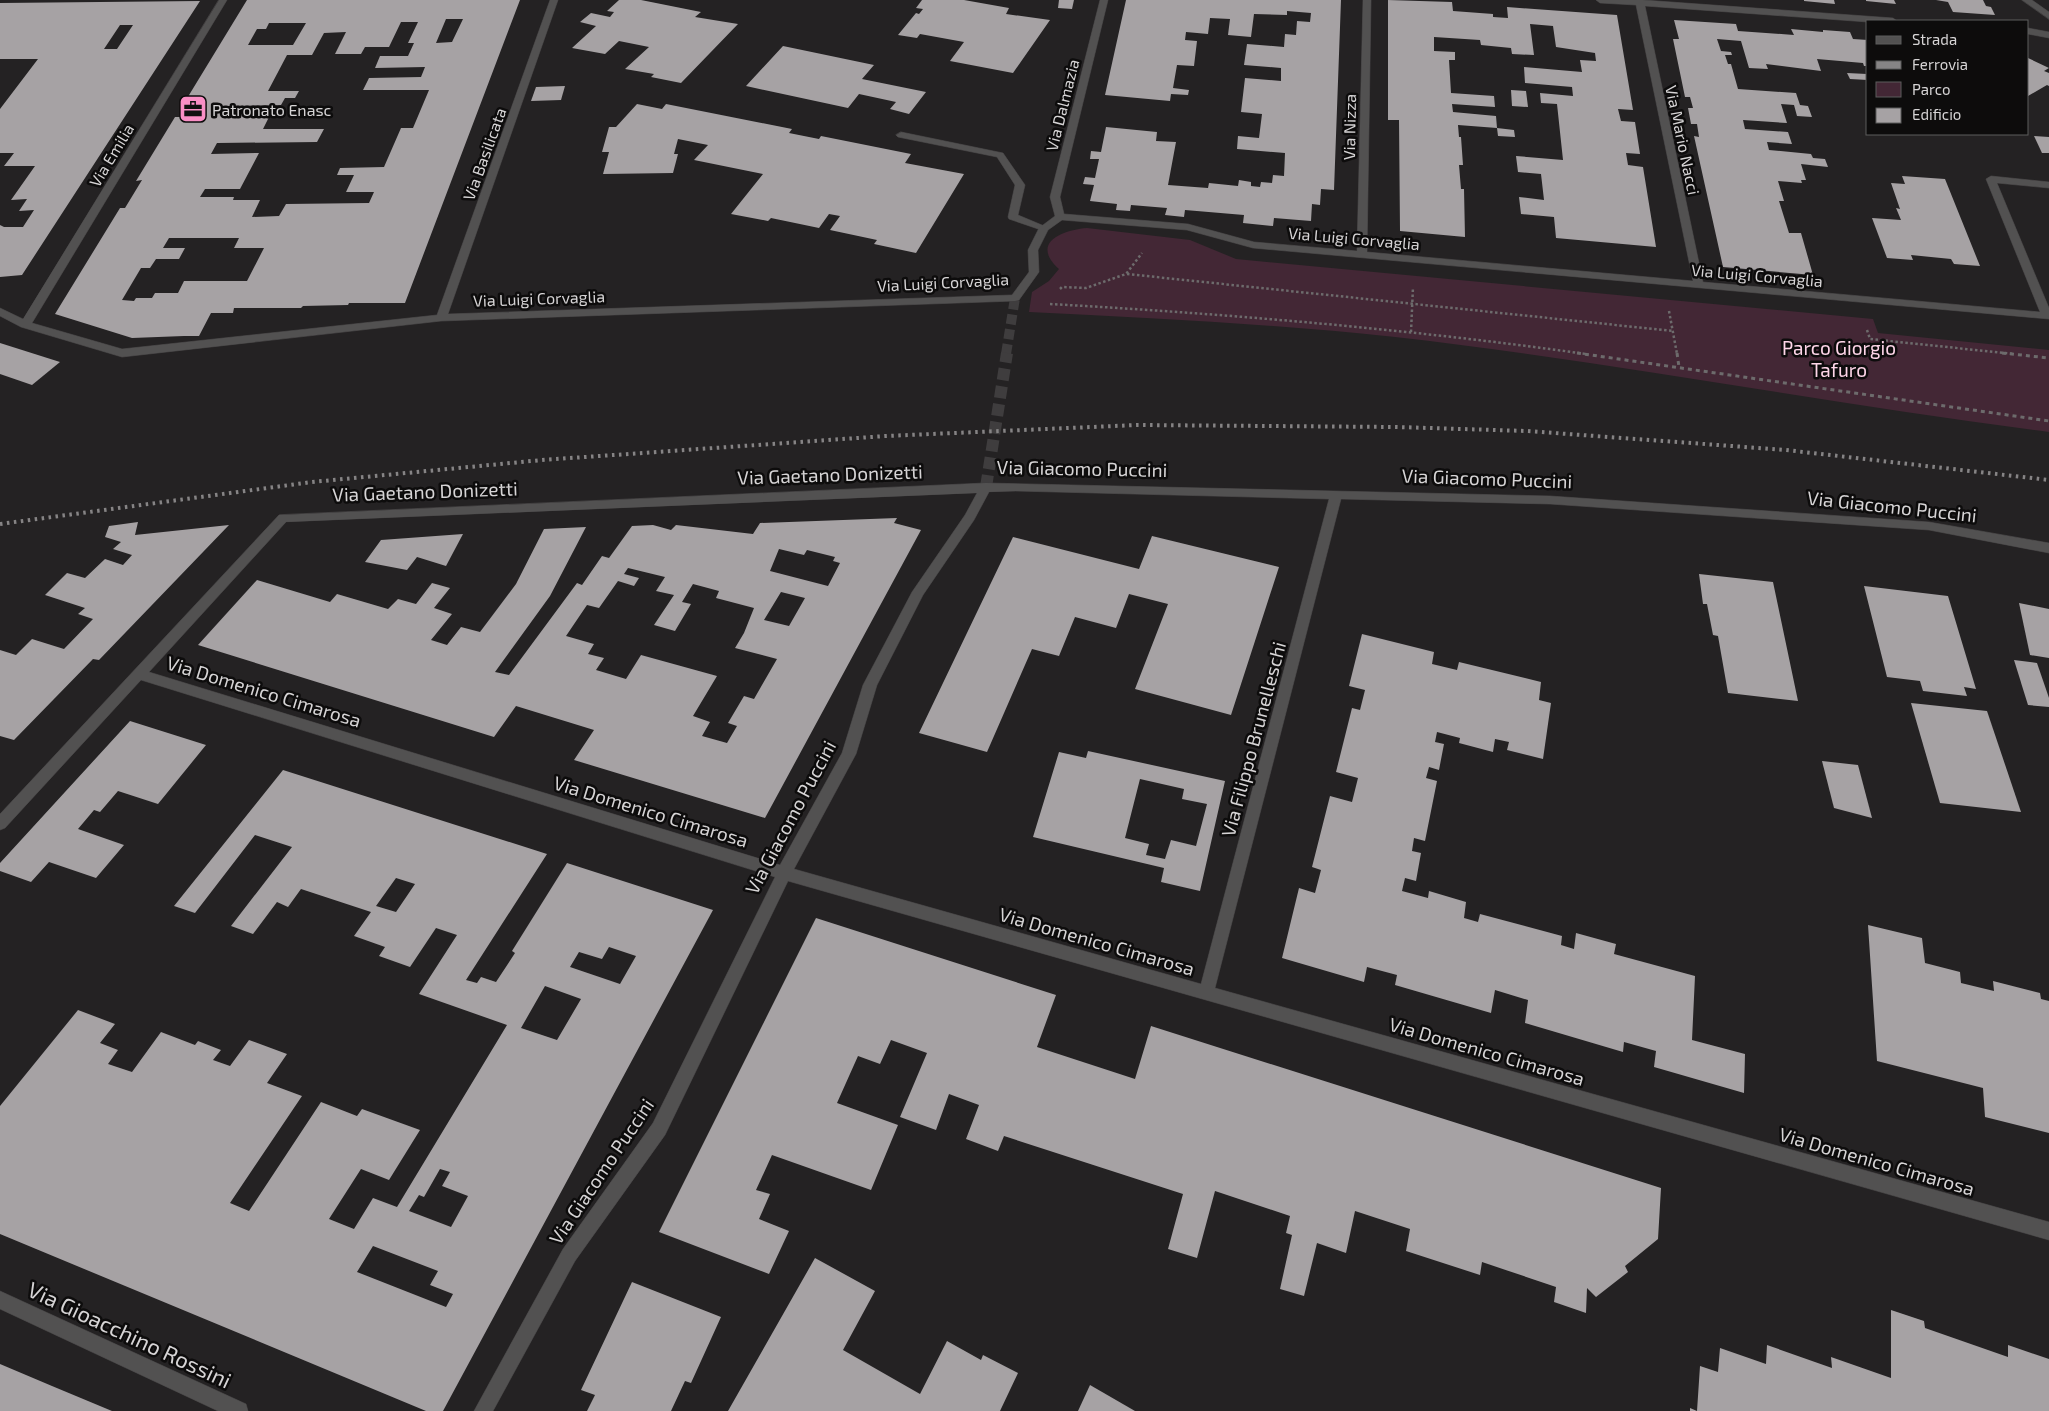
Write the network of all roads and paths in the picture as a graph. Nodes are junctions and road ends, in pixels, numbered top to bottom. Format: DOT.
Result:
graph roads {
  1 [pos="224,0"];
  2 [pos="554,0"];
  3 [pos="1104,0"];
  4 [pos="1367,0"];
  5 [pos="1600,0"];
  6 [pos="2026,0"];
  7 [pos="1639,1"];
  8 [pos="2049,16"];
  9 [pos="1880,20"];
  10 [pos="2029,31"];
  11 [pos="2049,35"];
  12 [pos="901,135"];
  13 [pos="2049,185"];
  14 [pos="1060,217"];
  15 [pos="1044,228"];
  16 [pos="1362,255"];
  17 [pos="1126,274"];
  18 [pos="1414,279"];
  19 [pos="1699,286"];
  20 [pos="1041,303"];
  21 [pos="1412,303"];
  22 [pos="1668,304"];
  23 [pos="0,311"];
  24 [pos="2048,316"];
  25 [pos="441,318"];
  26 [pos="25,325"];
  27 [pos="1673,331"];
  28 [pos="1411,332"];
  29 [pos="1679,367"];
  30 [pos="2049,422"];
  31 [pos="986,487"];
  32 [pos="1336,496"];
  33 [pos="2049,548"];
  34 [pos="139,674"];
  35 [pos="0,824"];
  36 [pos="784,872"];
  37 [pos="1206,993"];
  38 [pos="2049,1231"];
  39 [pos="0,1300"];
  40 [pos="239,1411"];
  41 [pos="483,1411"];
  1 -- 26 [label="street, Via Emilia"];
  2 -- 25 [label="street, Via Basilicata"];
  3 -- 14 [label="street, Via Dalmazia"];
  4 -- 16 [label="street, Via Nizza"];
  5 -- 7 [label="street"];
  6 -- 8 [label="street"];
  7 -- 9 [label="street"];
  7 -- 19 [label="street, Via Mario Nacci"];
  10 -- 11 [label="street"];
  12 -- 15 [label="street"];
  13 -- 24 [label="street"];
  14 -- 15 [label="street, Via Luigi Corvaglia"];
  14 -- 16 [label="street, Via Luigi Corvaglia"];
  15 -- 25 [label="street, Via Luigi Corvaglia"];
  16 -- 19 [label="street, Via Luigi Corvaglia"];
  17 -- 21 [label="path"];
  18 -- 21 [label="path"];
  19 -- 24 [label="street, Via Luigi Corvaglia"];
  20 -- 28 [label="path"];
  21 -- 27 [label="path"];
  21 -- 28 [label="path"];
  22 -- 27 [label="path"];
  23 -- 26 [label="street, Via Luigi Corvaglia"];
  25 -- 26 [label="street, Via Luigi Corvaglia"];
  27 -- 29 [label="path"];
  28 -- 29 [label="path"];
  29 -- 30 [label="path"];
  31 -- 32 [label="street, Via Giacomo Puccini"];
  31 -- 34 [label="street, Via Gaetano Donizetti"];
  31 -- 36 [label="street, Via Giacomo Puccini"];
  32 -- 33 [label="street, Via Giacomo Puccini"];
  32 -- 37 [label="street, Via Filippo Brunelleschi"];
  34 -- 35 [label="street, Via Gaetano Donizetti"];
  34 -- 36 [label="street, Via Domenico Cimarosa"];
  36 -- 37 [label="street, Via Domenico Cimarosa"];
  36 -- 41 [label="street, Via Giacomo Puccini"];
  37 -- 38 [label="street, Via Domenico Cimarosa"];
  39 -- 40 [label="street, Via Gioacchino Rossini"];
}
